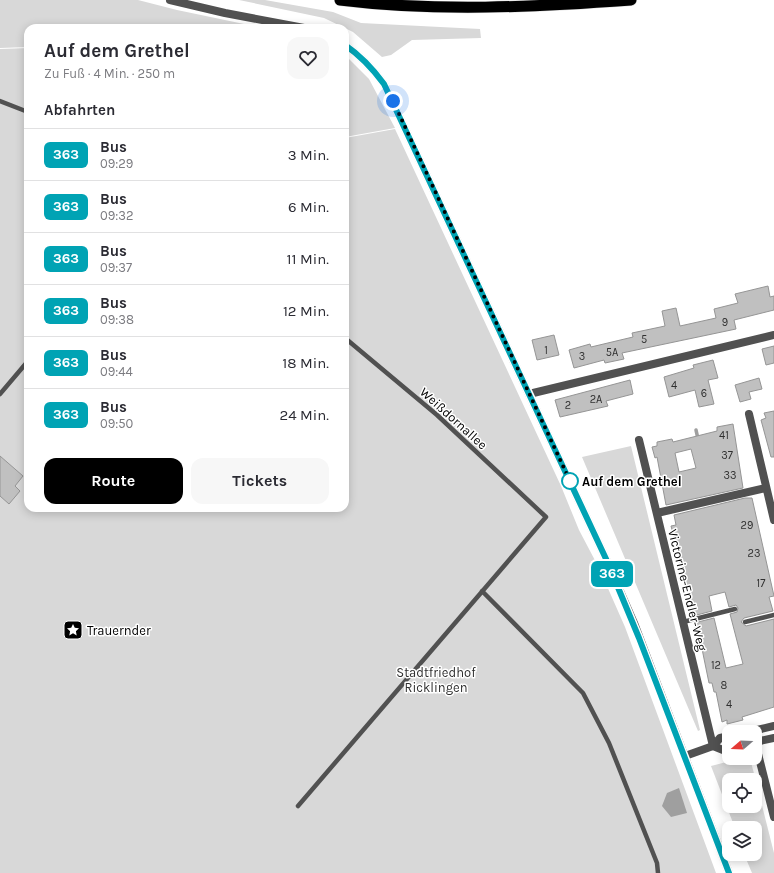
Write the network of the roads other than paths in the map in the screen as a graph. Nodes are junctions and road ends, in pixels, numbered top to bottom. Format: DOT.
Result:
graph roads {
  1 [pos="170,0"];
  2 [pos="340,0"];
  3 [pos="631,0"];
  4 [pos="283,24"];
  5 [pos="349,48"];
  6 [pos="0,101"];
  7 [pos="24,110"];
  8 [pos="774,335"];
  9 [pos="349,341"];
  10 [pos="24,367"];
  11 [pos="0,394"];
  12 [pos="529,394"];
  13 [pos="749,414"];
  14 [pos="639,440"];
  15 [pos="766,488"];
  16 [pos="657,513"];
  17 [pos="774,520"];
  18 [pos="482,591"];
  19 [pos="734,609"];
  20 [pos="774,615"];
  21 [pos="683,622"];
  22 [pos="745,622"];
  23 [pos="774,726"];
  24 [pos="762,729"];
  25 [pos="722,738"];
  26 [pos="774,738"];
  27 [pos="762,741"];
  28 [pos="713,746"];
  29 [pos="722,750"];
  30 [pos="685,756"];
  31 [pos="761,765"];
  32 [pos="298,806"];
  33 [pos="774,817"];
  34 [pos="658,873"];
  35 [pos="729,873"];
  1 -- 4 [label="street"];
  2 -- 3 [label="highway"];
  5 -- 12 [label="street"];
  6 -- 7 [label="lane"];
  8 -- 12 [label="street"];
  9 -- 18 [label="lane, Weißdornallee"];
  10 -- 11 [label="lane"];
  12 -- 30 [label="street"];
  13 -- 15 [label="street"];
  14 -- 16 [label="street, Victorine-Endler-Weg"];
  15 -- 16 [label="street"];
  15 -- 17 [label="street"];
  16 -- 21 [label="street, Victorine-Endler-Weg"];
  18 -- 32 [label="lane"];
  18 -- 34 [label="lane"];
  19 -- 21 [label="lane"];
  20 -- 22 [label="lane"];
  21 -- 28 [label="street, Victorine-Endler-Weg"];
  23 -- 24 [label="street"];
  25 -- 28 [label="street"];
  26 -- 27 [label="street"];
  28 -- 29 [label="street"];
  28 -- 30 [label="street"];
  30 -- 35 [label="street"];
  31 -- 33 [label="street"];
}
